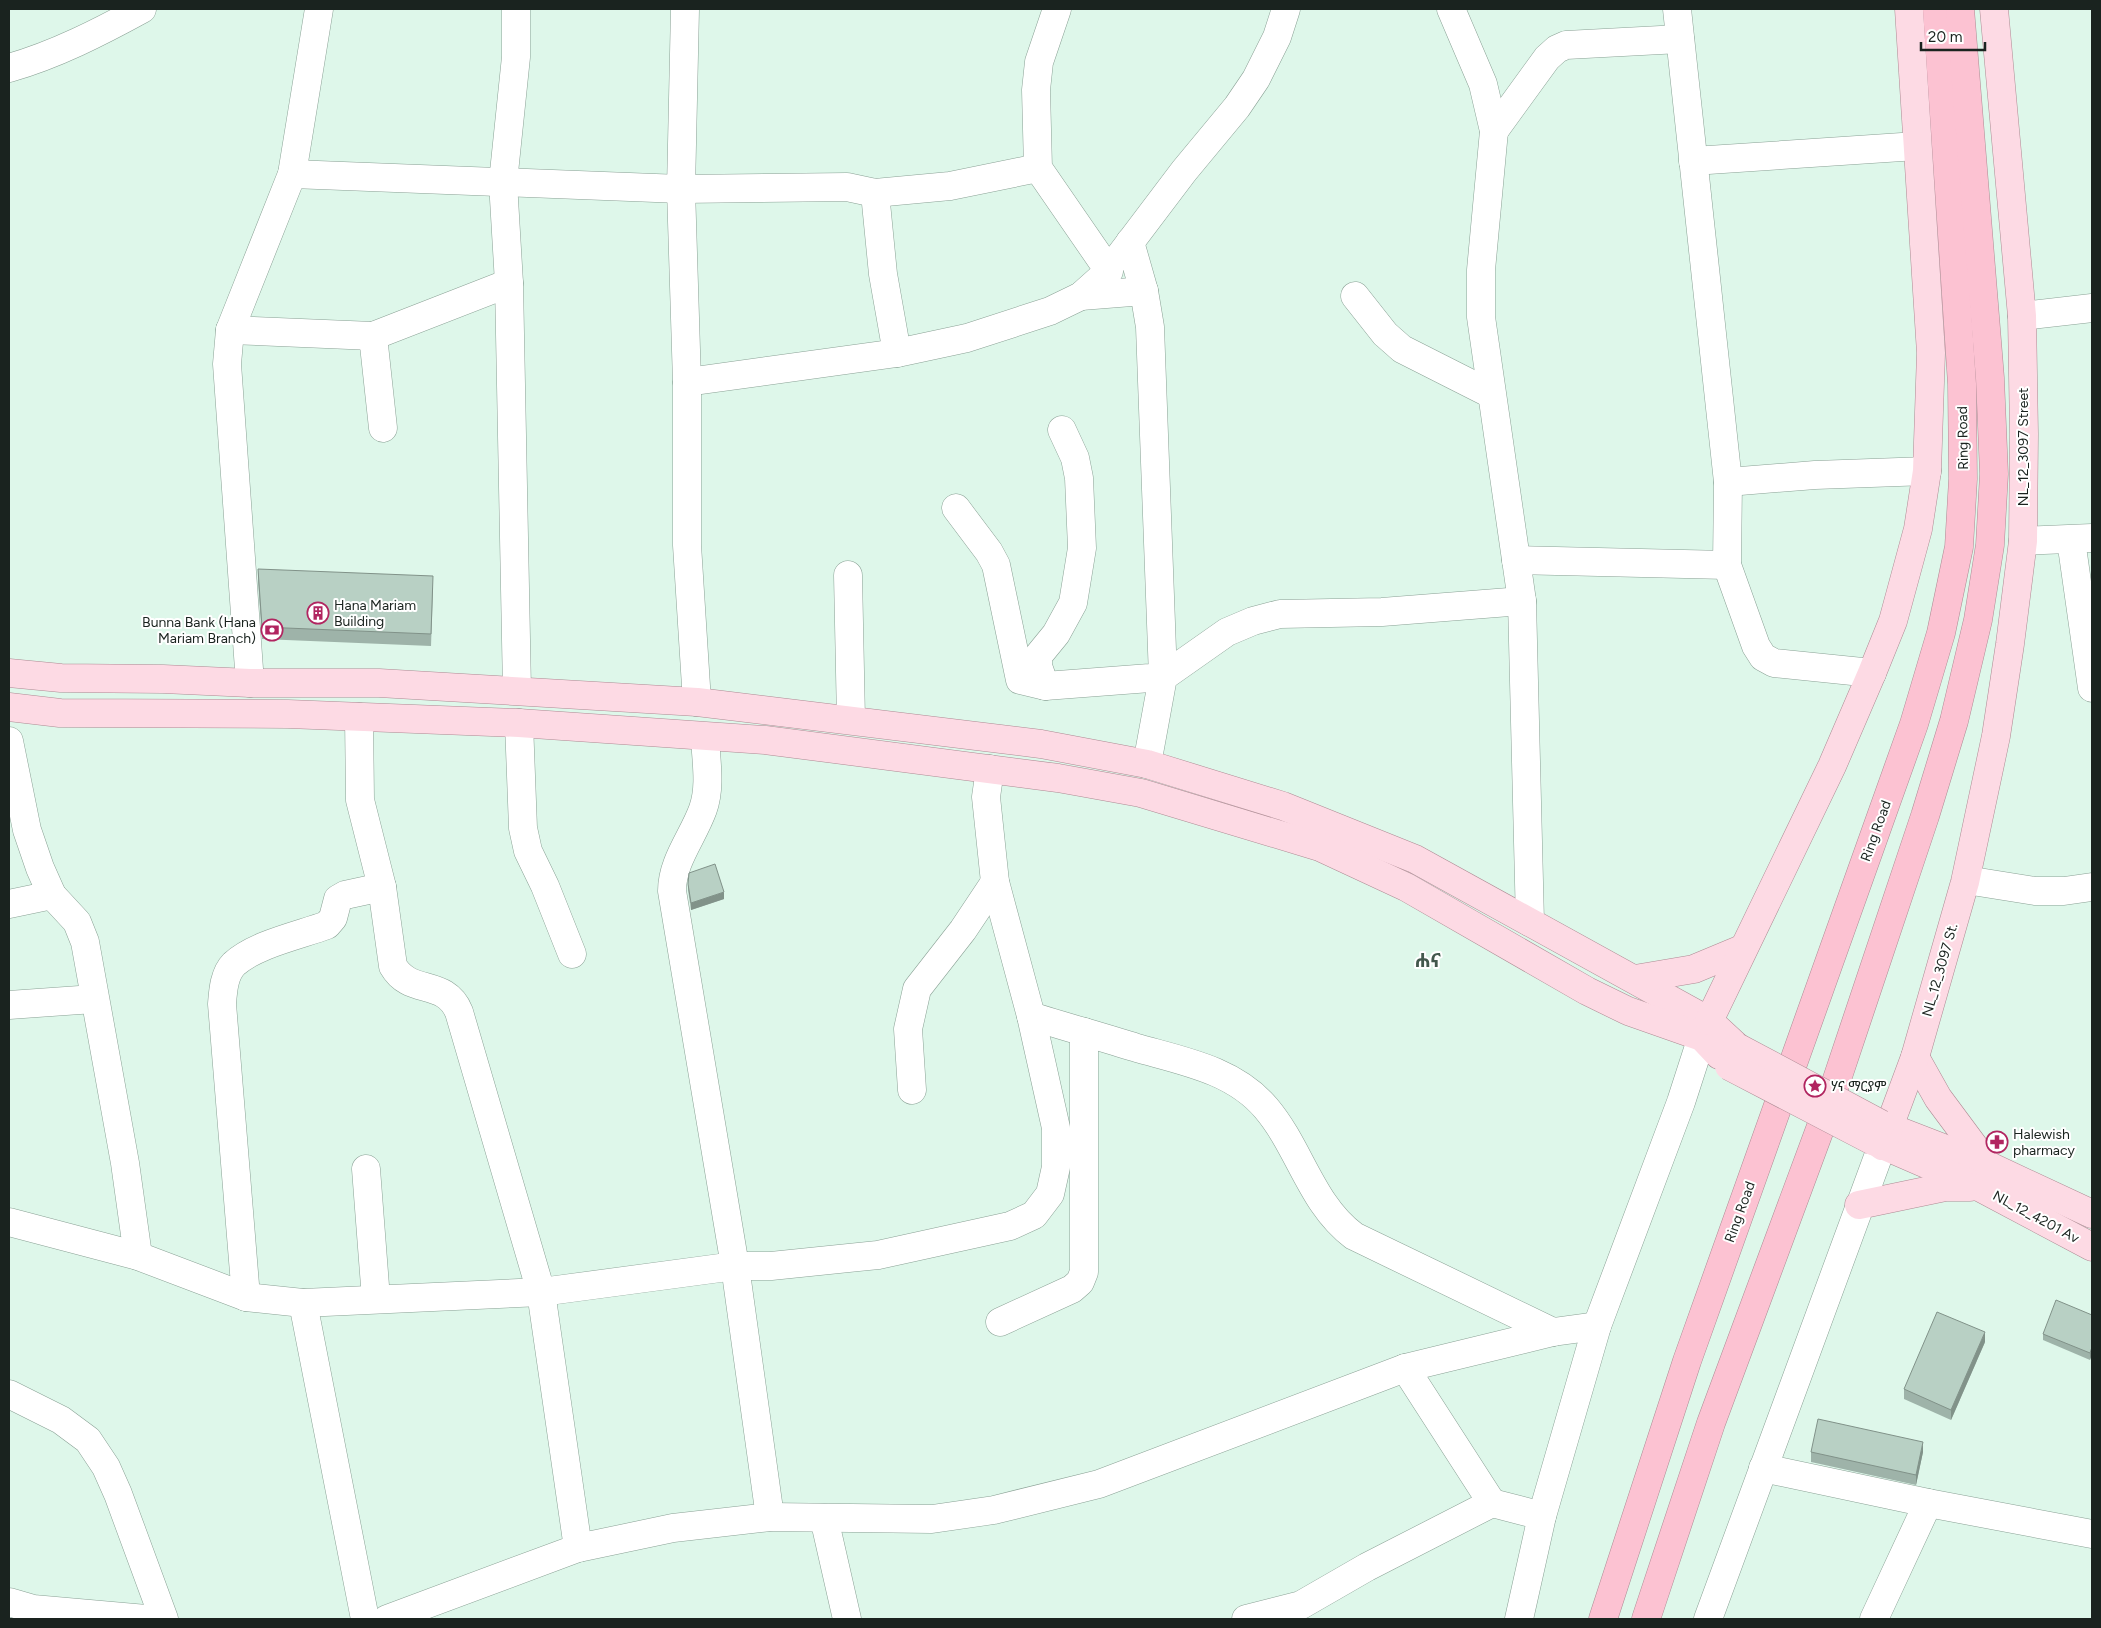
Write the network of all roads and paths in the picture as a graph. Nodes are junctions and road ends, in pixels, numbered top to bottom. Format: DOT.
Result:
graph roads {
  1 [pos="142,9"];
  2 [pos="319,9"];
  3 [pos="516,9"];
  4 [pos="685,9"];
  5 [pos="1057,9"];
  6 [pos="1286,9"];
  7 [pos="1451,9"];
  8 [pos="1677,9"];
  9 [pos="1909,9"];
  10 [pos="1937,9"];
  11 [pos="1960,9"];
  12 [pos="1994,9"];
  13 [pos="1680,39"];
  14 [pos="9,68"];
  15 [pos="1494,131"];
  16 [pos="1917,146"];
  17 [pos="1693,161"];
  18 [pos="1038,168"];
  19 [pos="292,174"];
  20 [pos="503,182"];
  21 [pos="681,188"];
  22 [pos="875,193"];
  23 [pos="1130,242"];
  24 [pos="1109,271"];
  25 [pos="509,283"];
  26 [pos="1144,291"];
  27 [pos="1082,296"];
  28 [pos="1355,296"];
  29 [pos="2092,308"];
  30 [pos="2022,316"];
  31 [pos="230,330"];
  32 [pos="373,336"];
  33 [pos="897,352"];
  34 [pos="687,382"];
  35 [pos="1491,394"];
  36 [pos="383,428"];
  37 [pos="1062,430"];
  38 [pos="1927,471"];
  39 [pos="1728,482"];
  40 [pos="956,508"];
  41 [pos="2081,539"];
  42 [pos="2022,541"];
  43 [pos="1516,560"];
  44 [pos="1727,565"];
  45 [pos="848,575"];
  46 [pos="1522,601"];
  47 [pos="9,673"];
  48 [pos="1872,673"];
  49 [pos="1164,677"];
  50 [pos="61,678"];
  51 [pos="250,683"];
  52 [pos="1045,686"];
  53 [pos="2092,688"];
  54 [pos="517,690"];
  55 [pos="697,702"];
  56 [pos="9,708"];
  57 [pos="60,713"];
  58 [pos="359,717"];
  59 [pos="851,720"];
  60 [pos="519,723"];
  61 [pos="929,729"];
  62 [pos="705,737"];
  63 [pos="9,741"];
  64 [pos="927,761"];
  65 [pos="1147,764"];
  66 [pos="990,769"];
  67 [pos="1965,881"];
  68 [pos="995,882"];
  69 [pos="382,887"];
  70 [pos="2092,887"];
  71 [pos="52,895"];
  72 [pos="9,904"];
  73 [pos="1530,922"];
  74 [pos="1742,949"];
  75 [pos="572,954"];
  76 [pos="1635,980"];
  77 [pos="94,999"];
  78 [pos="9,1005"];
  79 [pos="1031,1016"];
  80 [pos="1705,1029"];
  81 [pos="1084,1032"];
  82 [pos="1915,1057"];
  83 [pos="912,1090"];
  84 [pos="1881,1135"];
  85 [pos="366,1169"];
  86 [pos="1983,1176"];
  87 [pos="1859,1205"];
  88 [pos="2092,1214"];
  89 [pos="9,1222"];
  90 [pos="2092,1247"];
  91 [pos="138,1256"];
  92 [pos="736,1266"];
  93 [pos="540,1292"];
  94 [pos="246,1297"];
  95 [pos="376,1299"];
  96 [pos="303,1303"];
  97 [pos="1000,1322"];
  98 [pos="1597,1326"];
  99 [pos="1553,1332"];
  100 [pos="1406,1368"];
  101 [pos="9,1394"];
  102 [pos="1763,1468"];
  103 [pos="1492,1503"];
  104 [pos="1928,1503"];
  105 [pos="1542,1516"];
  106 [pos="770,1517"];
  107 [pos="824,1518"];
  108 [pos="2092,1534"];
  109 [pos="578,1548"];
  110 [pos="25,1610"];
  111 [pos="1303,1612"];
  112 [pos="421,1614"];
  113 [pos="139,1618"];
  114 [pos="164,1619"];
  115 [pos="365,1619"];
  116 [pos="387,1619"];
  117 [pos="847,1619"];
  118 [pos="1246,1619"];
  119 [pos="1519,1619"];
  120 [pos="1603,1619"];
  121 [pos="1646,1619"];
  122 [pos="1708,1619"];
  123 [pos="1874,1619"];
  1 -- 14 [label="street"];
  2 -- 19 [label="street"];
  3 -- 20 [label="street"];
  4 -- 21 [label="street"];
  5 -- 18 [label="street"];
  6 -- 23 [label="street"];
  7 -- 15 [label="street"];
  8 -- 13 [label="street"];
  9 -- 16 [label="main road"];
  10 -- 120 [label="highway, Ring Road"];
  11 -- 121 [label="highway, Ring Road"];
  12 -- 30 [label="main road, NL_12_3097 Street"];
  13 -- 15 [label="street"];
  13 -- 17 [label="street"];
  15 -- 35 [label="street"];
  16 -- 17 [label="street"];
  16 -- 38 [label="main road"];
  17 -- 39 [label="street"];
  18 -- 22 [label="street"];
  18 -- 24 [label="street"];
  19 -- 20 [label="street"];
  19 -- 31 [label="street"];
  20 -- 21 [label="street"];
  20 -- 25 [label="street"];
  21 -- 22 [label="street"];
  21 -- 34 [label="street"];
  22 -- 33 [label="street"];
  23 -- 24 [label="street"];
  23 -- 26 [label="street"];
  24 -- 27 [label="street"];
  25 -- 32 [label="street"];
  25 -- 54 [label="street"];
  26 -- 27 [label="street"];
  26 -- 49 [label="street"];
  27 -- 33 [label="street"];
  28 -- 35 [label="street"];
  29 -- 30 [label="street"];
  30 -- 42 [label="main road, NL_12_3097 Street"];
  31 -- 32 [label="street"];
  31 -- 51 [label="street"];
  32 -- 36 [label="street"];
  33 -- 34 [label="street"];
  34 -- 55 [label="street"];
  35 -- 43 [label="street"];
  37 -- 52 [label="street"];
  38 -- 39 [label="street"];
  38 -- 48 [label="main road"];
  39 -- 44 [label="street"];
  40 -- 52 [label="street"];
  41 -- 42 [label="street"];
  41 -- 53 [label="street"];
  42 -- 67 [label="main road, NL_12_3097 Street"];
  43 -- 44 [label="street"];
  43 -- 46 [label="street"];
  44 -- 48 [label="street"];
  45 -- 59 [label="street"];
  46 -- 49 [label="street"];
  46 -- 73 [label="street"];
  47 -- 50 [label="main road"];
  48 -- 74 [label="main road"];
  49 -- 52 [label="street"];
  49 -- 65 [label="street"];
  50 -- 51 [label="main road"];
  50 -- 57 [label="main road"];
  51 -- 54 [label="main road"];
  54 -- 55 [label="main road"];
  55 -- 59 [label="main road"];
  56 -- 57 [label="main road"];
  57 -- 58 [label="main road"];
  58 -- 60 [label="main road"];
  58 -- 69 [label="street"];
  59 -- 61 [label="main road"];
  60 -- 62 [label="main road"];
  60 -- 75 [label="street"];
  61 -- 64 [label="main road"];
  61 -- 65 [label="main road"];
  62 -- 64 [label="main road"];
  62 -- 92 [label="street"];
  63 -- 71 [label="street"];
  64 -- 66 [label="main road"];
  65 -- 73 [label="main road"];
  66 -- 68 [label="street"];
  66 -- 80 [label="main road"];
  67 -- 70 [label="street"];
  67 -- 82 [label="main road, NL_12_3097 St."];
  68 -- 79 [label="street"];
  68 -- 83 [label="street"];
  69 -- 93 [label="street"];
  69 -- 94 [label="street"];
  71 -- 72 [label="street"];
  71 -- 77 [label="street"];
  73 -- 76 [label="main road"];
  74 -- 76 [label="main road"];
  74 -- 80 [label="main road"];
  76 -- 80 [label="main road"];
  77 -- 78 [label="street"];
  77 -- 91 [label="street"];
  79 -- 81 [label="street"];
  79 -- 92 [label="street"];
  80 -- 84 [label="main road, bridge"];
  80 -- 98 [label="street"];
  81 -- 97 [label="street"];
  81 -- 99 [label="street"];
  82 -- 84 [label="main road, NL_12_3097 St."];
  82 -- 86 [label="main road"];
  84 -- 86 [label="main road"];
  84 -- 87 [label="street"];
  85 -- 95 [label="street"];
  86 -- 87 [label="main road"];
  86 -- 88 [label="main road, NL_12_4201 Av"];
  86 -- 90 [label="main road, NL_12_4201 Av"];
  87 -- 102 [label="street"];
  89 -- 91 [label="street"];
  91 -- 94 [label="street"];
  92 -- 93 [label="street"];
  92 -- 106 [label="street"];
  93 -- 95 [label="street"];
  93 -- 109 [label="street"];
  94 -- 96 [label="street"];
  95 -- 96 [label="street"];
  96 -- 115 [label="street"];
  98 -- 99 [label="street"];
  98 -- 105 [label="street"];
  99 -- 100 [label="street"];
  100 -- 103 [label="street"];
  100 -- 107 [label="street"];
  101 -- 114 [label="street"];
  102 -- 104 [label="street"];
  102 -- 122 [label="street"];
  103 -- 105 [label="street"];
  103 -- 111 [label="street"];
  104 -- 108 [label="street"];
  104 -- 123 [label="street"];
  105 -- 119 [label="street"];
  106 -- 107 [label="street"];
  106 -- 109 [label="street"];
  107 -- 117 [label="street"];
  109 -- 112 [label="street"];
  110 -- 113 [label="street"];
  111 -- 118 [label="street"];
  112 -- 116 [label="street"];
}
